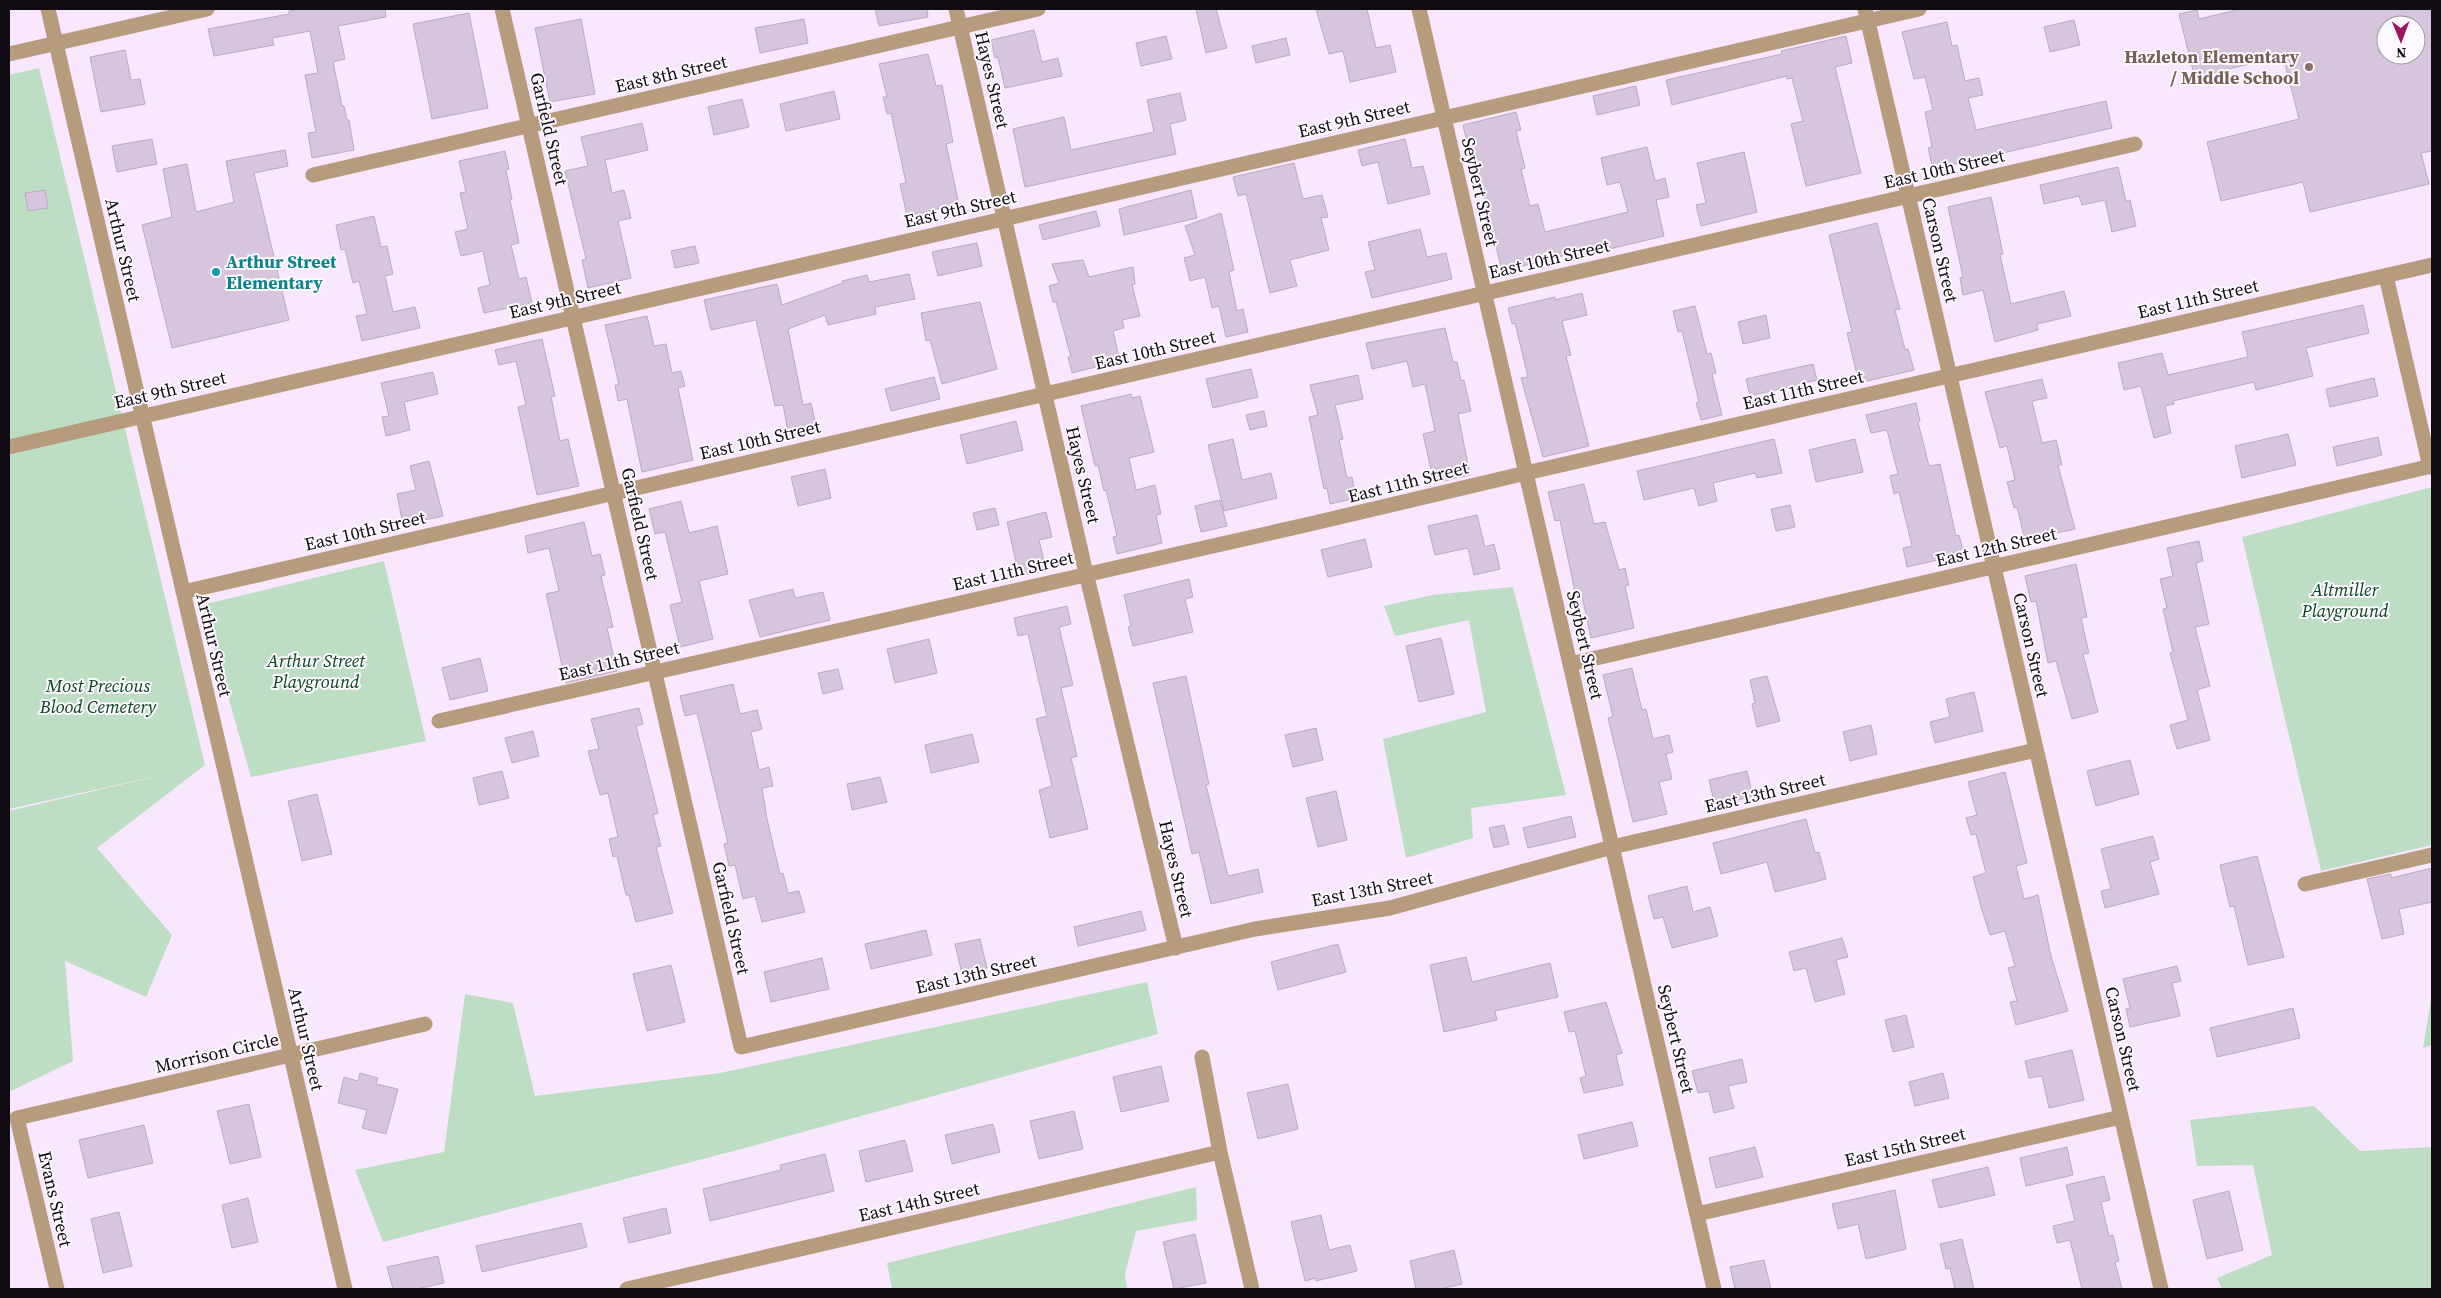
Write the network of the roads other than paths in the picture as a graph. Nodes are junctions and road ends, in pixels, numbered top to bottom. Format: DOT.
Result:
graph roads {
  1 [pos="48,9"];
  2 [pos="207,9"];
  3 [pos="502,9"];
  4 [pos="956,9"];
  5 [pos="1038,9"];
  6 [pos="1419,9"];
  7 [pos="1919,9"];
  8 [pos="1867,15"];
  9 [pos="960,27"];
  10 [pos="56,43"];
  11 [pos="9,54"];
  12 [pos="1444,118"];
  13 [pos="529,126"];
  14 [pos="2135,144"];
  15 [pos="313,175"];
  16 [pos="1909,196"];
  17 [pos="1004,218"];
  18 [pos="2432,265"];
  19 [pos="2386,276"];
  20 [pos="1484,293"];
  21 [pos="573,317"];
  22 [pos="1950,375"];
  23 [pos="1045,394"];
  24 [pos="142,416"];
  25 [pos="9,447"];
  26 [pos="2431,466"];
  27 [pos="1526,472"];
  28 [pos="614,493"];
  29 [pos="1994,567"];
  30 [pos="1086,573"];
  31 [pos="183,592"];
  32 [pos="1570,664"];
  33 [pos="655,672"];
  34 [pos="439,722"];
  35 [pos="2036,750"];
  36 [pos="1612,847"];
  37 [pos="2432,855"];
  38 [pos="2306,884"];
  39 [pos="1176,948"];
  40 [pos="425,1024"];
  41 [pos="741,1047"];
  42 [pos="290,1055"];
  43 [pos="1202,1056"];
  44 [pos="2121,1117"];
  45 [pos="17,1118"];
  46 [pos="1220,1152"];
  47 [pos="1697,1214"];
  48 [pos="57,1289"];
  49 [pos="345,1289"];
  50 [pos="627,1289"];
  51 [pos="1252,1289"];
  52 [pos="1714,1289"];
  53 [pos="2161,1289"];
  1 -- 10 [label="street, Arthur Street"];
  2 -- 10 [label="street"];
  3 -- 13 [label="street, Garfield Street"];
  4 -- 9 [label="street, Hayes Street"];
  5 -- 9 [label="street, East 8th Street"];
  6 -- 12 [label="street, Seybert Street"];
  7 -- 8 [label="street, East 9th Street"];
  8 -- 12 [label="street, East 9th Street"];
  8 -- 16 [label="street, Carson Street"];
  9 -- 13 [label="street, East 8th Street"];
  9 -- 17 [label="street, Hayes Street"];
  10 -- 11 [label="street"];
  10 -- 24 [label="street, Arthur Street"];
  12 -- 17 [label="street, East 9th Street"];
  12 -- 20 [label="street, Seybert Street"];
  13 -- 15 [label="street, East 8th Street"];
  13 -- 21 [label="street, Garfield Street"];
  14 -- 16 [label="street, East 10th Street"];
  16 -- 20 [label="street, East 10th Street"];
  16 -- 22 [label="street, Carson Street"];
  17 -- 21 [label="street, East 9th Street"];
  17 -- 23 [label="street, Hayes Street"];
  18 -- 19 [label="street, East 11th Street"];
  19 -- 22 [label="street, East 11th Street"];
  19 -- 26 [label="street"];
  20 -- 23 [label="street, East 10th Street"];
  20 -- 27 [label="street, Seybert Street"];
  21 -- 24 [label="street, East 9th Street"];
  21 -- 28 [label="street, Garfield Street"];
  22 -- 27 [label="street, East 11th Street"];
  22 -- 29 [label="street, Carson Street"];
  23 -- 28 [label="street, East 10th Street"];
  23 -- 30 [label="street, Hayes Street"];
  24 -- 25 [label="street, East 9th Street"];
  24 -- 31 [label="street, Arthur Street"];
  26 -- 29 [label="street, East 12th Street"];
  27 -- 30 [label="street, East 11th Street"];
  27 -- 32 [label="street, Seybert Street"];
  28 -- 31 [label="street, East 10th Street"];
  28 -- 33 [label="street, Garfield Street"];
  29 -- 32 [label="street, East 12th Street"];
  29 -- 35 [label="street, Carson Street"];
  30 -- 33 [label="street, East 11th Street"];
  30 -- 39 [label="street, Hayes Street"];
  31 -- 42 [label="street, Arthur Street"];
  32 -- 36 [label="street, Seybert Street"];
  33 -- 34 [label="street, East 11th Street"];
  33 -- 41 [label="street, Garfield Street"];
  35 -- 36 [label="street, East 13th Street"];
  35 -- 44 [label="street, Carson Street"];
  36 -- 39 [label="street, East 13th Street"];
  36 -- 47 [label="street, Seybert Street"];
  37 -- 38 [label="street"];
  39 -- 41 [label="street, East 13th Street"];
  40 -- 42 [label="street, Morrison Circle"];
  42 -- 45 [label="street, Morrison Circle"];
  42 -- 49 [label="street, Arthur Street"];
  43 -- 46 [label="street"];
  44 -- 47 [label="street, East 15th Street"];
  44 -- 53 [label="street, Carson Street"];
  45 -- 48 [label="street, Evans Street"];
  46 -- 50 [label="street, East 14th Street"];
  46 -- 51 [label="street"];
  47 -- 52 [label="street, Seybert Street"];
}
